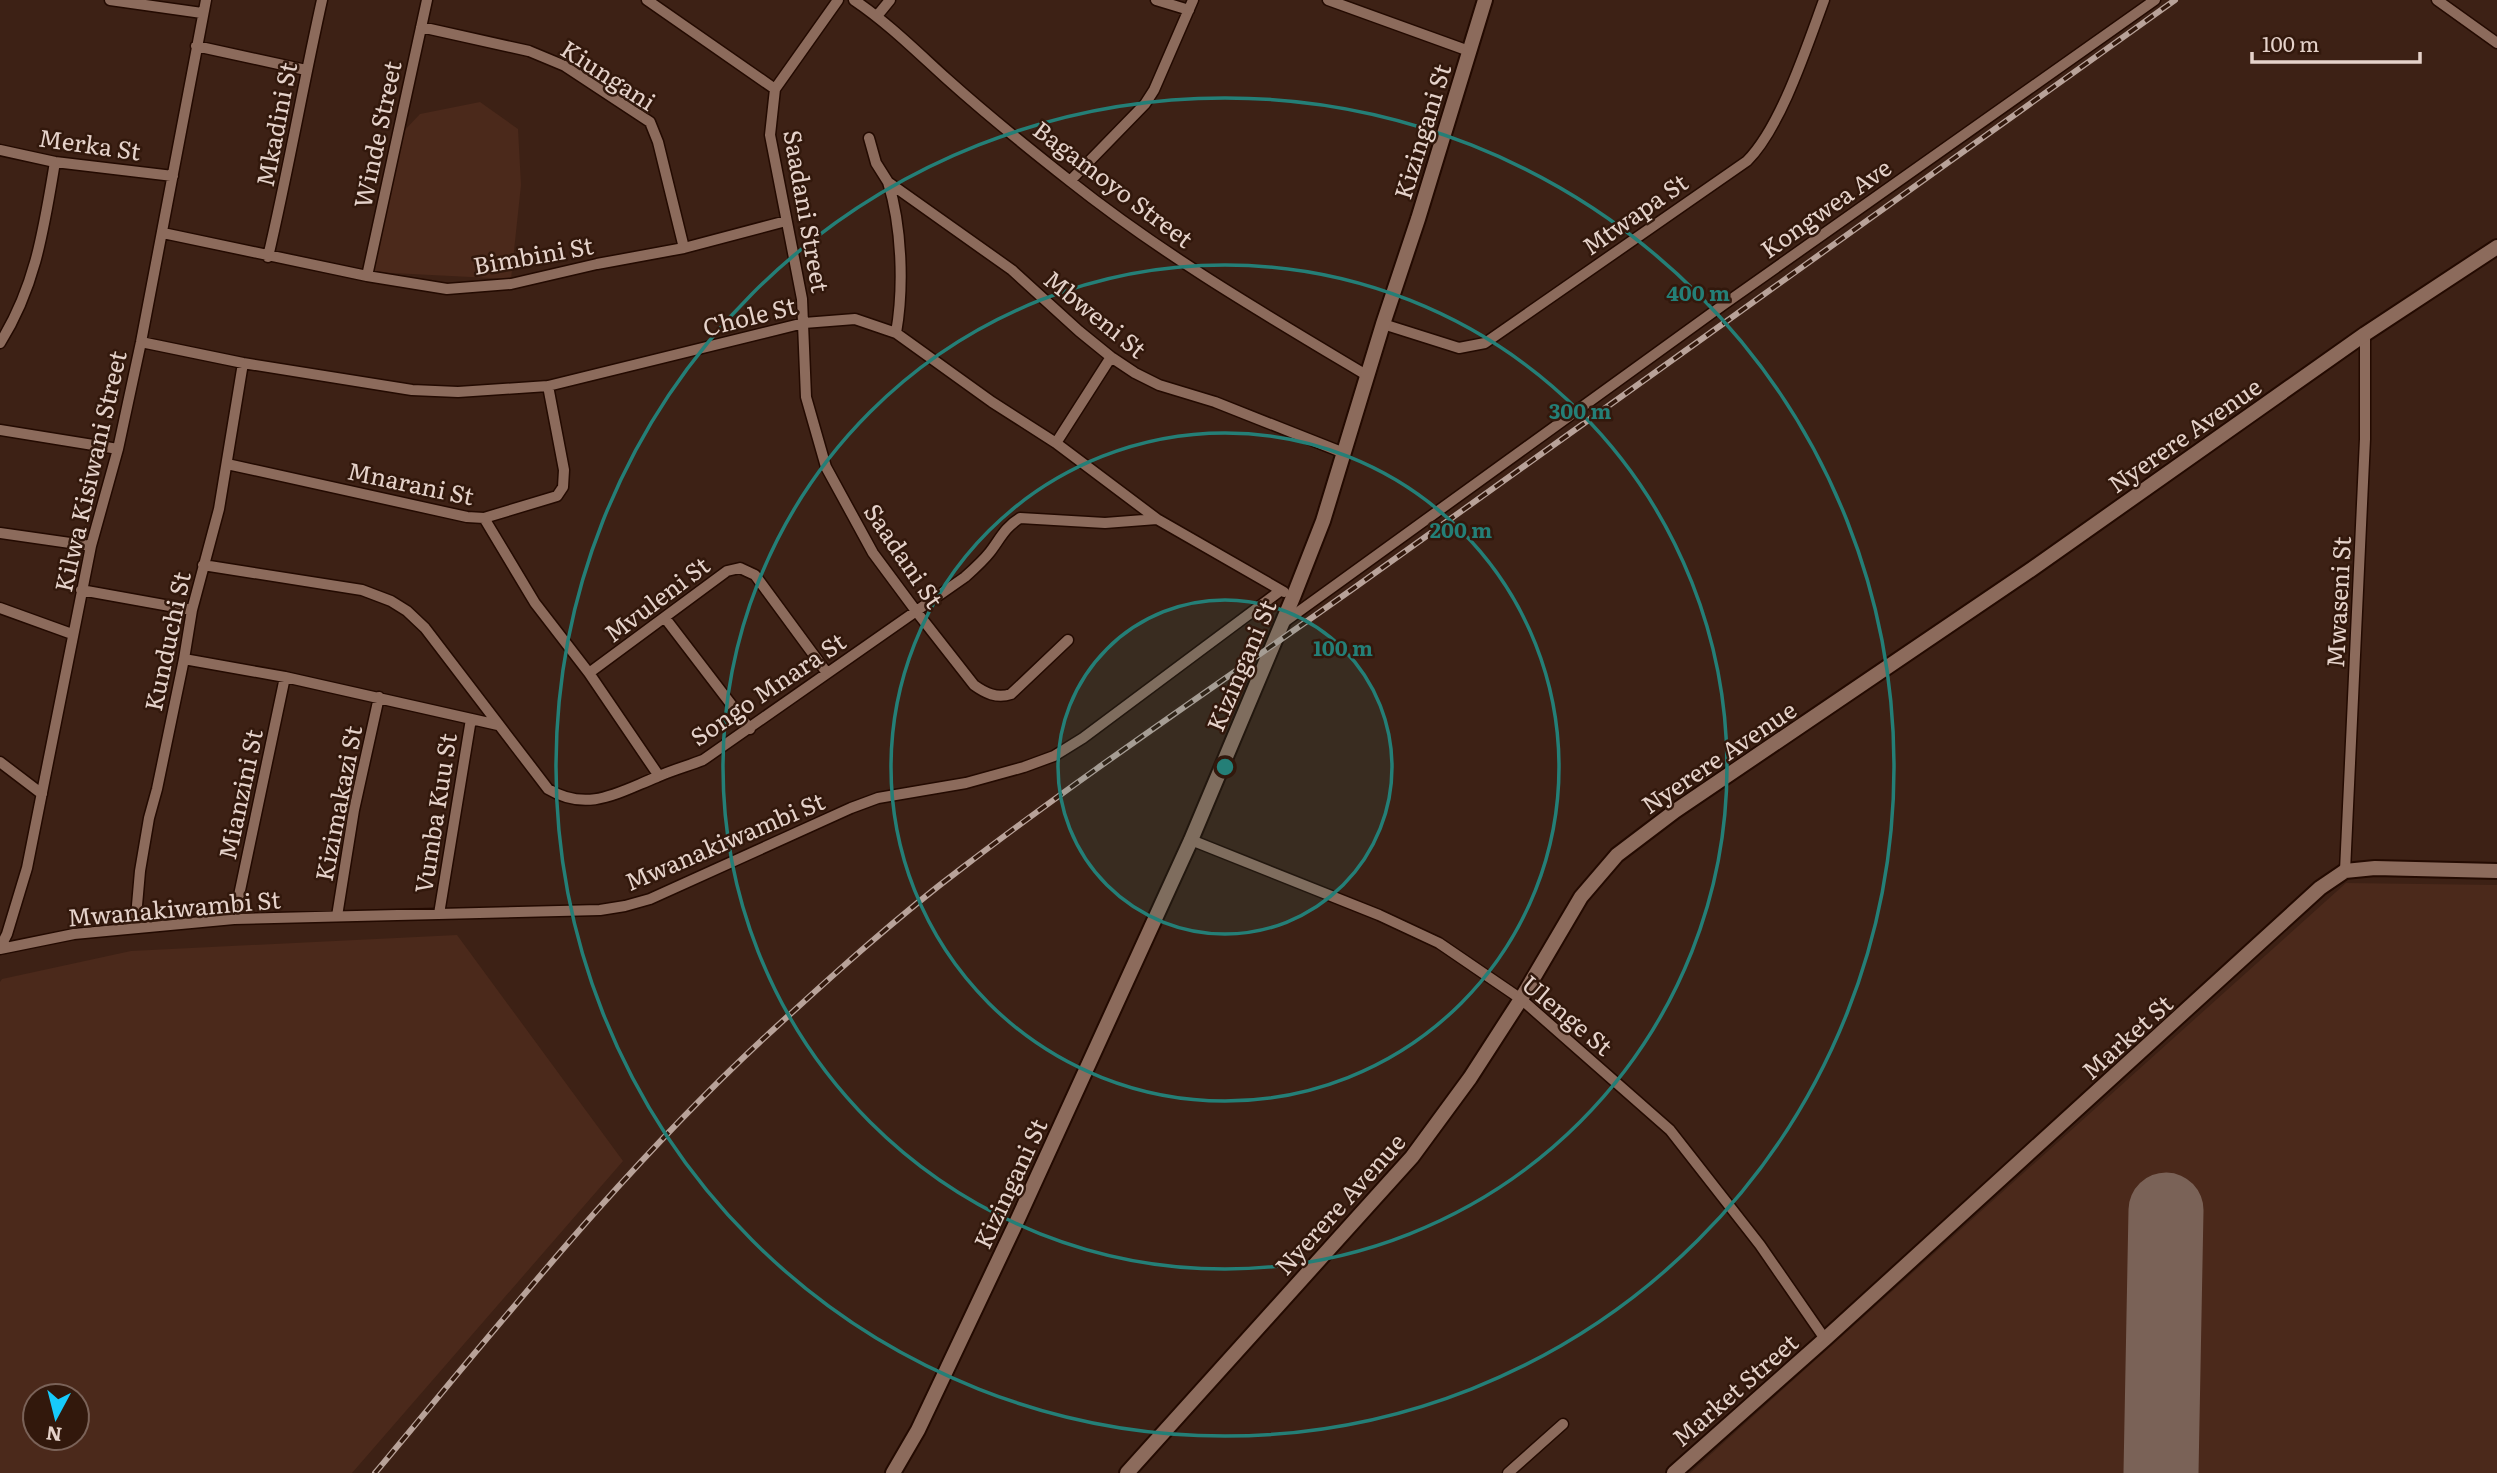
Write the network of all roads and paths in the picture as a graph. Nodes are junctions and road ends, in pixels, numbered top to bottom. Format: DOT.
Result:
graph roads {
  1 [pos="110,0"];
  2 [pos="206,0"];
  3 [pos="322,0"];
  4 [pos="427,0"];
  5 [pos="838,0"];
  6 [pos="853,0"];
  7 [pos="890,0"];
  8 [pos="1156,0"];
  9 [pos="1328,0"];
  10 [pos="1485,0"];
  11 [pos="1824,0"];
  12 [pos="2155,0"];
  13 [pos="2437,0"];
  14 [pos="652,1"];
  15 [pos="1191,5"];
  16 [pos="202,13"];
  17 [pos="877,16"];
  18 [pos="421,27"];
  19 [pos="2497,43"];
  20 [pos="196,46"];
  21 [pos="1469,51"];
  22 [pos="306,71"];
  23 [pos="775,89"];
  24 [pos="869,138"];
  25 [pos="0,150"];
  26 [pos="55,162"];
  27 [pos="173,176"];
  28 [pos="1070,181"];
  29 [pos="888,182"];
  30 [pos="786,221"];
  31 [pos="163,233"];
  32 [pos="2497,247"];
  33 [pos="684,248"];
  34 [pos="268,257"];
  35 [pos="367,276"];
  36 [pos="804,323"];
  37 [pos="1383,324"];
  38 [pos="896,334"];
  39 [pos="2365,334"];
  40 [pos="141,342"];
  41 [pos="0,343"];
  42 [pos="1111,357"];
  43 [pos="243,363"];
  44 [pos="1368,376"];
  45 [pos="548,386"];
  46 [pos="0,429"];
  47 [pos="1056,443"];
  48 [pos="118,449"];
  49 [pos="1345,453"];
  50 [pos="227,464"];
  51 [pos="484,518"];
  52 [pos="1157,519"];
  53 [pos="0,533"];
  54 [pos="91,546"];
  55 [pos="203,565"];
  56 [pos="81,590"];
  57 [pos="1280,591"];
  58 [pos="1294,595"];
  59 [pos="0,608"];
  60 [pos="192,610"];
  61 [pos="916,611"];
  62 [pos="666,618"];
  63 [pos="1283,623"];
  64 [pos="72,635"];
  65 [pos="1068,640"];
  66 [pos="184,659"];
  67 [pos="589,673"];
  68 [pos="827,673"];
  69 [pos="285,677"];
  70 [pos="379,697"];
  71 [pos="471,719"];
  72 [pos="498,725"];
  73 [pos="750,729"];
  74 [pos="0,762"];
  75 [pos="659,776"];
  76 [pos="42,794"];
  77 [pos="1191,840"];
  78 [pos="2497,870"];
  79 [pos="2345,871"];
  80 [pos="439,914"];
  81 [pos="337,916"];
  82 [pos="234,919"];
  83 [pos="135,928"];
  84 [pos="0,948"];
  85 [pos="1521,999"];
  86 [pos="1825,1339"];
  87 [pos="1563,1424"];
  88 [pos="893,1473"];
  89 [pos="1127,1473"];
  90 [pos="1508,1473"];
  91 [pos="1674,1473"];
  1 -- 16 [label="street"];
  2 -- 16 [label="street, Kilwa Kisiwani Street"];
  3 -- 22 [label="street, Mkadini St"];
  4 -- 18 [label="street, Winde Street"];
  5 -- 23 [label="street, Saadani Street"];
  6 -- 17 [label="street, Bagamoyo Street"];
  7 -- 17 [label="street"];
  8 -- 15 [label="street"];
  9 -- 21 [label="street"];
  10 -- 21 [label="street, Kizingani St"];
  11 -- 37 [label="street, Mtwapa St"];
  12 -- 63 [label="street, Kongwea Ave"];
  13 -- 19 [label="street"];
  14 -- 23 [label="street"];
  15 -- 28 [label="street"];
  16 -- 20 [label="street, Kilwa Kisiwani Street"];
  17 -- 28 [label="street, Bagamoyo Street"];
  18 -- 33 [label="street, Kiungani"];
  18 -- 35 [label="street, Winde Street"];
  20 -- 22 [label="street"];
  20 -- 27 [label="street, Kilwa Kisiwani Street"];
  21 -- 37 [label="street, Kizingani St"];
  22 -- 34 [label="street, Mkadini St"];
  23 -- 30 [label="street, Saadani Street"];
  24 -- 29 [label="street, Mbweni St"];
  25 -- 26 [label="street, Merka St"];
  26 -- 27 [label="street, Merka St"];
  26 -- 41 [label="street"];
  27 -- 31 [label="street, Kilwa Kisiwani Street"];
  28 -- 44 [label="street, Bagamoyo Street"];
  29 -- 38 [label="street"];
  29 -- 42 [label="street, Mbweni St"];
  30 -- 33 [label="street, Bimbini St"];
  30 -- 36 [label="street, Saadani Street"];
  31 -- 34 [label="street, Bimbini St"];
  31 -- 40 [label="street, Kilwa Kisiwani Street"];
  32 -- 39 [label="street, Nyerere Avenue"];
  33 -- 35 [label="street, Bimbini St"];
  34 -- 35 [label="street, Bimbini St"];
  36 -- 38 [label="street, Chole St"];
  36 -- 45 [label="street, Chole St"];
  36 -- 61 [label="street, Saadani St"];
  37 -- 44 [label="street, Kizingani St"];
  38 -- 47 [label="street, Chole St"];
  39 -- 79 [label="street, Mwaseni St"];
  39 -- 85 [label="street, Nyerere Avenue"];
  40 -- 43 [label="street, Chole St"];
  40 -- 48 [label="street, Kilwa Kisiwani Street"];
  42 -- 47 [label="street"];
  42 -- 49 [label="street, Mbweni St"];
  43 -- 45 [label="street, Chole St"];
  43 -- 50 [label="street, Kunduchi St"];
  44 -- 49 [label="street, Kizingani St"];
  45 -- 51 [label="street, Mnarani St"];
  46 -- 48 [label="street"];
  47 -- 52 [label="street, Chole St"];
  48 -- 54 [label="street, Kilwa Kisiwani Street"];
  49 -- 58 [label="street, Kizingani St"];
  50 -- 51 [label="street, Mnarani St"];
  50 -- 55 [label="street, Kunduchi St"];
  51 -- 67 [label="street"];
  52 -- 57 [label="street, Chole St"];
  52 -- 61 [label="street, Songo Mnara St"];
  53 -- 54 [label="street"];
  54 -- 56 [label="street, Kilwa Kisiwani Street"];
  55 -- 60 [label="street, Kunduchi St"];
  55 -- 72 [label="street, Songo Mnara St"];
  56 -- 60 [label="street"];
  56 -- 64 [label="street, Kilwa Kisiwani Street"];
  57 -- 58 [label="street, Chole St"];
  57 -- 80 [label="street, Mwanakiwambi St"];
  58 -- 63 [label="street, Kizingani St"];
  59 -- 64 [label="street"];
  60 -- 66 [label="street, Kunduchi St"];
  61 -- 65 [label="street, Saadani St"];
  61 -- 68 [label="street, Songo Mnara St"];
  62 -- 67 [label="street, Mvuleni St"];
  62 -- 68 [label="street, Mvuleni St"];
  62 -- 73 [label="street"];
  63 -- 77 [label="street, Kizingani St"];
  64 -- 76 [label="street, Kilwa Kisiwani Street"];
  66 -- 69 [label="street"];
  66 -- 83 [label="street, Kunduchi St"];
  67 -- 75 [label="street"];
  68 -- 73 [label="street, Songo Mnara St"];
  69 -- 70 [label="street"];
  69 -- 82 [label="street, Mianzini St"];
  70 -- 71 [label="street"];
  70 -- 81 [label="street, Kizimakazi St"];
  71 -- 72 [label="street"];
  71 -- 80 [label="street, Vumba Kuu St"];
  72 -- 75 [label="street, Songo Mnara St"];
  73 -- 75 [label="street, Songo Mnara St"];
  74 -- 76 [label="street"];
  76 -- 84 [label="street, Kilwa Kisiwani Street"];
  77 -- 85 [label="street, Ulenge St"];
  77 -- 88 [label="street, Kizingani St"];
  78 -- 79 [label="street"];
  79 -- 86 [label="street, Market St"];
  80 -- 81 [label="street, Mwanakiwambi St"];
  81 -- 82 [label="street, Mwanakiwambi St"];
  82 -- 83 [label="street, Mwanakiwambi St"];
  83 -- 84 [label="street, Mwanakiwambi St"];
  85 -- 86 [label="street, Ulenge St"];
  85 -- 89 [label="street, Nyerere Avenue"];
  86 -- 91 [label="street, Market Street"];
  87 -- 90 [label="street"];
}
